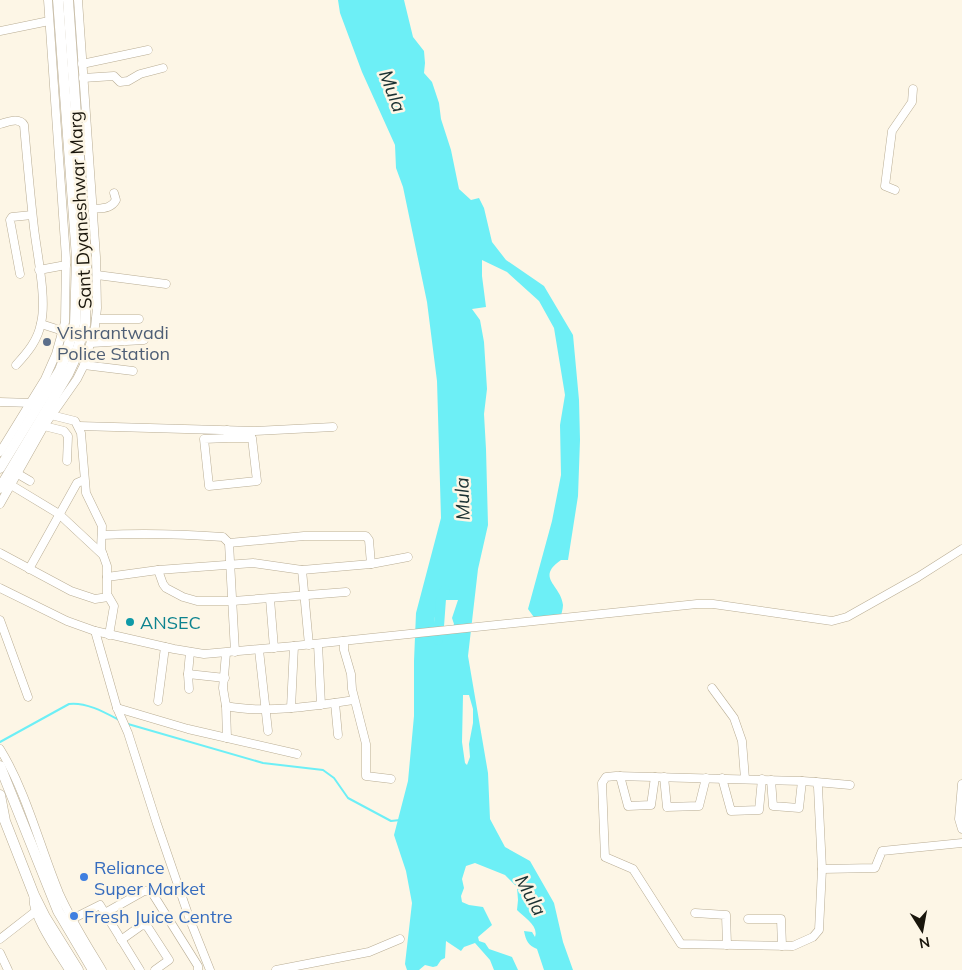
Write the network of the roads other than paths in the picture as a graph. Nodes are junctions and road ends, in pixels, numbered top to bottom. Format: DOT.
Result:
graph roads {
  1 [pos="48,0"];
  2 [pos="58,0"];
  3 [pos="68,0"];
  4 [pos="78,0"];
  5 [pos="49,21"];
  6 [pos="0,31"];
  7 [pos="148,50"];
  8 [pos="82,64"];
  9 [pos="163,68"];
  10 [pos="83,78"];
  11 [pos="913,89"];
  12 [pos="0,124"];
  13 [pos="896,190"];
  14 [pos="114,193"];
  15 [pos="93,209"];
  16 [pos="32,214"];
  17 [pos="66,265"];
  18 [pos="39,270"];
  19 [pos="20,274"];
  20 [pos="97,276"];
  21 [pos="166,284"];
  22 [pos="139,318"];
  23 [pos="96,319"];
  24 [pos="41,324"];
  25 [pos="63,332"];
  26 [pos="144,340"];
  27 [pos="91,343"];
  28 [pos="16,365"];
  29 [pos="84,365"];
  30 [pos="134,371"];
  31 [pos="0,402"];
  32 [pos="42,408"];
  33 [pos="44,426"];
  34 [pos="79,426"];
  35 [pos="333,428"];
  36 [pos="227,434"];
  37 [pos="0,452"];
  38 [pos="67,461"];
  39 [pos="0,468"];
  40 [pos="18,474"];
  41 [pos="84,480"];
  42 [pos="30,481"];
  43 [pos="11,486"];
  44 [pos="0,488"];
  45 [pos="0,504"];
  46 [pos="59,514"];
  47 [pos="102,535"];
  48 [pos="229,544"];
  49 [pos="962,549"];
  50 [pos="0,553"];
  51 [pos="104,555"];
  52 [pos="408,557"];
  53 [pos="231,564"];
  54 [pos="371,564"];
  55 [pos="28,569"];
  56 [pos="158,570"];
  57 [pos="302,570"];
  58 [pos="107,577"];
  59 [pos="0,588"];
  60 [pos="346,592"];
  61 [pos="304,596"];
  62 [pos="108,597"];
  63 [pos="270,599"];
  64 [pos="233,601"];
  65 [pos="0,620"];
  66 [pos="95,631"];
  67 [pos="109,635"];
  68 [pos="344,641"];
  69 [pos="318,644"];
  70 [pos="309,645"];
  71 [pos="294,646"];
  72 [pos="165,647"];
  73 [pos="274,648"];
  74 [pos="259,650"];
  75 [pos="190,652"];
  76 [pos="235,652"];
  77 [pos="226,653"];
  78 [pos="188,674"];
  79 [pos="225,678"];
  80 [pos="712,688"];
  81 [pos="190,689"];
  82 [pos="28,697"];
  83 [pos="354,700"];
  84 [pos="158,701"];
  85 [pos="335,703"];
  86 [pos="321,705"];
  87 [pos="226,706"];
  88 [pos="117,708"];
  89 [pos="267,708"];
  90 [pos="291,708"];
  91 [pos="268,731"];
  92 [pos="338,735"];
  93 [pos="227,738"];
  94 [pos="1,751"];
  95 [pos="297,754"];
  96 [pos="0,766"];
  97 [pos="620,776"];
  98 [pos="655,777"];
  99 [pos="664,777"];
  100 [pos="706,778"];
  101 [pos="722,778"];
  102 [pos="392,779"];
  103 [pos="745,779"];
  104 [pos="766,780"];
  105 [pos="802,780"];
  106 [pos="816,782"];
  107 [pos="962,784"];
  108 [pos="850,785"];
  109 [pos="0,795"];
  110 [pos="2,815"];
  111 [pos="962,829"];
  112 [pos="962,843"];
  113 [pos="822,869"];
  114 [pos="34,895"];
  115 [pos="36,911"];
  116 [pos="105,913"];
  117 [pos="695,913"];
  118 [pos="72,919"];
  119 [pos="748,919"];
  120 [pos="0,939"];
  121 [pos="400,939"];
  122 [pos="121,940"];
  123 [pos="727,945"];
  124 [pos="782,946"];
  125 [pos="0,952"];
  126 [pos="316,966"];
  127 [pos="8,970"];
  128 [pos="69,970"];
  129 [pos="78,970"];
  130 [pos="93,970"];
  131 [pos="102,970"];
  132 [pos="140,970"];
  133 [pos="155,970"];
  134 [pos="198,970"];
  135 [pos="210,970"];
  136 [pos="276,970"];
  1 -- 5 [label="street"];
  2 -- 32 [label="main road, Sant Dyaneshwar Marg"];
  3 -- 32 [label="main road, Sant Dyaneshwar Marg"];
  4 -- 8 [label="street"];
  5 -- 6 [label="street"];
  5 -- 17 [label="street"];
  7 -- 8 [label="street"];
  8 -- 10 [label="street"];
  9 -- 10 [label="street"];
  10 -- 15 [label="street"];
  11 -- 13 [label="street"];
  12 -- 16 [label="street"];
  14 -- 15 [label="street"];
  15 -- 20 [label="street"];
  16 -- 18 [label="street"];
  16 -- 19 [label="street"];
  17 -- 18 [label="street"];
  17 -- 25 [label="street"];
  18 -- 24 [label="street"];
  20 -- 21 [label="street"];
  20 -- 23 [label="street"];
  22 -- 23 [label="street"];
  23 -- 27 [label="street"];
  24 -- 25 [label="street"];
  24 -- 28 [label="street"];
  25 -- 32 [label="street"];
  26 -- 27 [label="street"];
  27 -- 29 [label="street"];
  29 -- 30 [label="street"];
  29 -- 32 [label="street"];
  31 -- 32 [label="street"];
  32 -- 33 [label="street"];
  32 -- 34 [label="street"];
  32 -- 37 [label="street"];
  32 -- 39 [label="main road, Sant Dyaneshwar Marg"];
  32 -- 44 [label="main road, Sant Dyaneshwar Marg"];
  33 -- 38 [label="street"];
  33 -- 40 [label="street"];
  34 -- 36 [label="street"];
  34 -- 41 [label="street"];
  35 -- 36 [label="street"];
  36 -- 36 [label="street"];
  40 -- 42 [label="street"];
  40 -- 43 [label="street"];
  41 -- 46 [label="street"];
  41 -- 47 [label="street"];
  43 -- 45 [label="street"];
  43 -- 46 [label="street"];
  46 -- 51 [label="street"];
  46 -- 55 [label="street"];
  47 -- 48 [label="street"];
  47 -- 51 [label="street"];
  48 -- 53 [label="street"];
  48 -- 54 [label="street"];
  49 -- 68 [label="street"];
  50 -- 55 [label="street"];
  51 -- 58 [label="street"];
  52 -- 54 [label="street"];
  53 -- 56 [label="street"];
  53 -- 57 [label="street"];
  53 -- 64 [label="street"];
  54 -- 57 [label="street"];
  55 -- 62 [label="street"];
  56 -- 58 [label="street"];
  56 -- 64 [label="street"];
  57 -- 61 [label="street"];
  58 -- 62 [label="street"];
  59 -- 66 [label="street"];
  60 -- 61 [label="street"];
  61 -- 63 [label="street"];
  61 -- 70 [label="street"];
  62 -- 67 [label="street"];
  63 -- 64 [label="street"];
  63 -- 73 [label="street"];
  64 -- 76 [label="street"];
  65 -- 82 [label="street"];
  66 -- 67 [label="street"];
  66 -- 88 [label="street"];
  67 -- 72 [label="street"];
  68 -- 69 [label="street"];
  68 -- 83 [label="street"];
  69 -- 70 [label="street"];
  69 -- 86 [label="street"];
  70 -- 71 [label="street"];
  71 -- 73 [label="street"];
  71 -- 90 [label="street"];
  72 -- 75 [label="street"];
  72 -- 84 [label="street"];
  73 -- 74 [label="street"];
  74 -- 76 [label="street"];
  74 -- 89 [label="street"];
  75 -- 77 [label="street"];
  75 -- 78 [label="street"];
  76 -- 77 [label="street"];
  77 -- 79 [label="street"];
  78 -- 79 [label="street"];
  78 -- 81 [label="street"];
  79 -- 87 [label="street"];
  80 -- 103 [label="street"];
  83 -- 85 [label="street"];
  83 -- 102 [label="street"];
  85 -- 86 [label="street"];
  85 -- 92 [label="street"];
  86 -- 90 [label="street"];
  87 -- 89 [label="street"];
  87 -- 93 [label="street"];
  88 -- 93 [label="street"];
  88 -- 135 [label="street"];
  89 -- 90 [label="street"];
  89 -- 91 [label="street"];
  93 -- 95 [label="street"];
  94 -- 118 [label="street"];
  96 -- 130 [label="main road"];
  97 -- 98 [label="street"];
  97 -- 98 [label="street"];
  97 -- 123 [label="street"];
  98 -- 99 [label="street"];
  99 -- 100 [label="street"];
  99 -- 100 [label="street"];
  100 -- 101 [label="street"];
  101 -- 103 [label="street"];
  101 -- 104 [label="street"];
  103 -- 104 [label="street"];
  104 -- 105 [label="street"];
  104 -- 105 [label="street"];
  105 -- 106 [label="street"];
  106 -- 108 [label="street"];
  106 -- 113 [label="street"];
  107 -- 111 [label="street"];
  109 -- 110 [label="main road"];
  110 -- 114 [label="main road"];
  112 -- 113 [label="street"];
  113 -- 124 [label="street"];
  114 -- 115 [label="street"];
  114 -- 129 [label="main road"];
  115 -- 120 [label="street"];
  115 -- 128 [label="street"];
  116 -- 118 [label="street"];
  116 -- 122 [label="street"];
  116 -- 134 [label="street"];
  117 -- 123 [label="street"];
  118 -- 131 [label="street"];
  119 -- 124 [label="street"];
  121 -- 126 [label="street"];
  122 -- 132 [label="street"];
  122 -- 133 [label="street"];
  123 -- 124 [label="street"];
  125 -- 127 [label="street"];
  126 -- 136 [label="street"];
}
